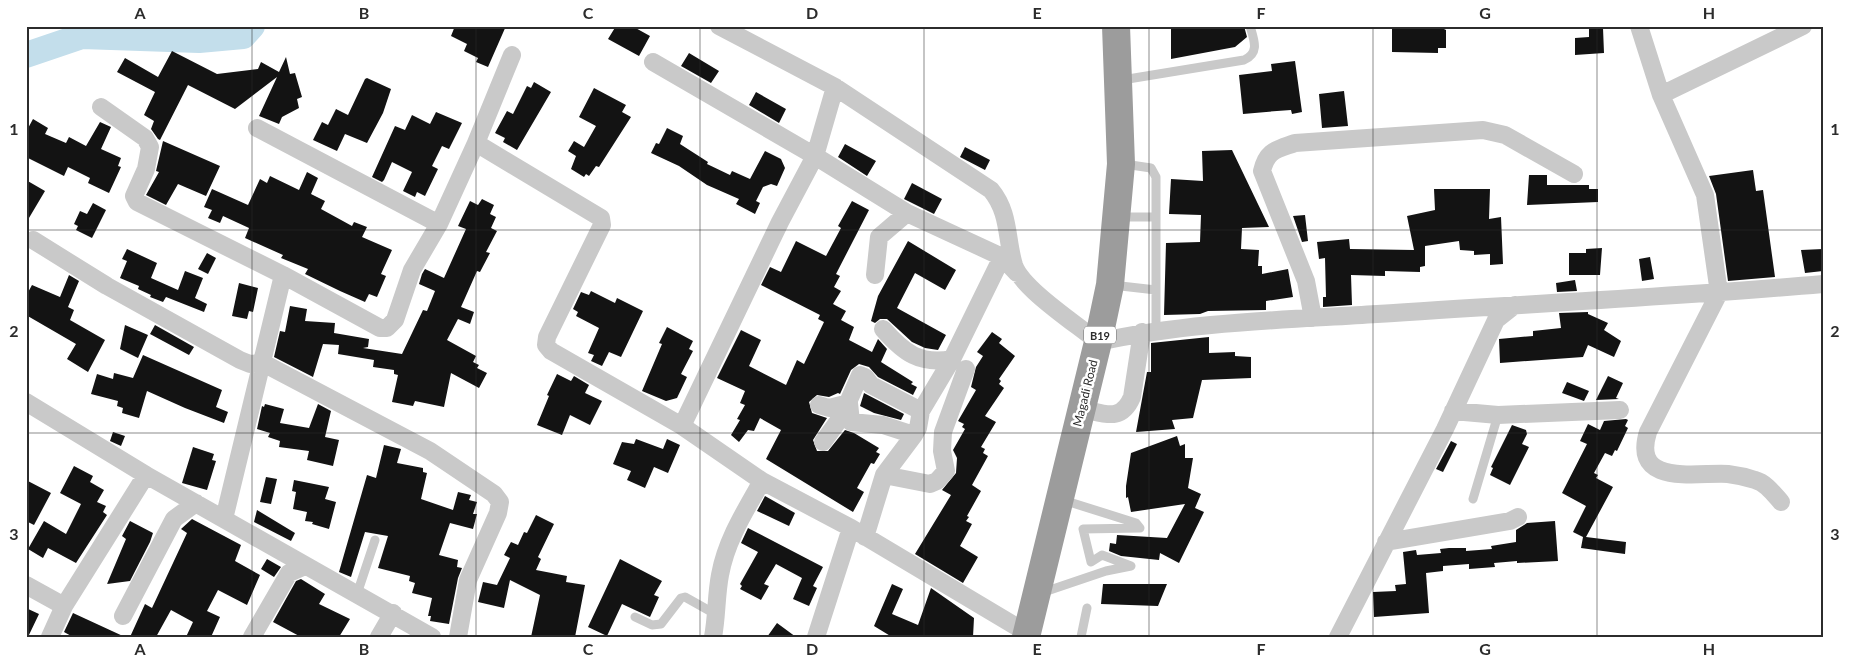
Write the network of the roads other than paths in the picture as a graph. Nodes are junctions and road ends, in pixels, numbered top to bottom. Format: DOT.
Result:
graph roads {
  1 [pos="719,26"];
  2 [pos="1116,26"];
  3 [pos="1250,26"];
  4 [pos="1639,26"];
  5 [pos="1803,26"];
  6 [pos="512,55"];
  7 [pos="653,62"];
  8 [pos="1119,80"];
  9 [pos="835,87"];
  10 [pos="1661,95"];
  11 [pos="100,107"];
  12 [pos="257,128"];
  13 [pos="476,143"];
  14 [pos="815,156"];
  15 [pos="1121,164"];
  16 [pos="1574,174"];
  17 [pos="907,213"];
  18 [pos="1117,217"];
  19 [pos="1156,217"];
  20 [pos="439,224"];
  21 [pos="33,240"];
  22 [pos="1002,257"];
  23 [pos="283,275"];
  24 [pos="875,275"];
  25 [pos="1020,276"];
  26 [pos="1823,284"];
  27 [pos="1110,285"];
  28 [pos="1156,290"];
  29 [pos="1719,293"];
  30 [pos="1515,305"];
  31 [pos="1313,318"];
  32 [pos="884,330"];
  33 [pos="1149,332"];
  34 [pos="1098,342"];
  35 [pos="263,364"];
  36 [pos="959,364"];
  37 [pos="26,402"];
  38 [pos="849,403"];
  39 [pos="819,405"];
  40 [pos="1082,409"];
  41 [pos="1620,410"];
  42 [pos="1453,411"];
  43 [pos="1498,415"];
  44 [pos="918,425"];
  45 [pos="682,426"];
  46 [pos="943,432"];
  47 [pos="823,442"];
  48 [pos="146,476"];
  49 [pos="884,476"];
  50 [pos="762,481"];
  51 [pos="1058,498"];
  52 [pos="1474,499"];
  53 [pos="1781,502"];
  54 [pos="196,503"];
  55 [pos="1518,517"];
  56 [pos="224,519"];
  57 [pos="858,532"];
  58 [pos="375,540"];
  59 [pos="1386,542"];
  60 [pos="305,566"];
  61 [pos="26,585"];
  62 [pos="357,594"];
  63 [pos="1036,595"];
  64 [pos="64,606"];
  65 [pos="1087,608"];
  66 [pos="393,613"];
  67 [pos="717,615"];
  68 [pos="122,616"];
  69 [pos="635,617"];
  70 [pos="1026,635"];
  71 [pos="50,637"];
  72 [pos="252,637"];
  73 [pos="379,637"];
  74 [pos="432,637"];
  75 [pos="458,637"];
  76 [pos="713,637"];
  77 [pos="816,637"];
  78 [pos="1081,637"];
  79 [pos="1338,637"];
  1 -- 9 [label="street"];
  2 -- 8 [label="highway, Magadi Road / B19"];
  3 -- 8 [label="lane"];
  4 -- 10 [label="street"];
  5 -- 10 [label="street"];
  6 -- 13 [label="street"];
  7 -- 14 [label="street"];
  8 -- 15 [label="highway, Magadi Road / B19"];
  9 -- 14 [label="street"];
  9 -- 25 [label="street"];
  10 -- 29 [label="street"];
  11 -- 23 [label="street"];
  12 -- 20 [label="street"];
  13 -- 20 [label="street"];
  13 -- 45 [label="street"];
  14 -- 17 [label="street"];
  14 -- 45 [label="street"];
  15 -- 18 [label="highway, Magadi Road / B19"];
  15 -- 19 [label="lane"];
  16 -- 31 [label="street"];
  17 -- 22 [label="street"];
  17 -- 24 [label="street"];
  18 -- 19 [label="lane"];
  18 -- 27 [label="highway, Magadi Road / B19"];
  19 -- 28 [label="lane"];
  20 -- 23 [label="street"];
  21 -- 35 [label="street"];
  22 -- 25 [label="street"];
  22 -- 36 [label="street"];
  23 -- 35 [label="street"];
  25 -- 34 [label="street"];
  26 -- 29 [label="street"];
  27 -- 28 [label="lane"];
  27 -- 34 [label="highway, Magadi Road / B19"];
  28 -- 33 [label="lane"];
  29 -- 30 [label="street"];
  29 -- 53 [label="street"];
  30 -- 31 [label="street"];
  30 -- 42 [label="street"];
  31 -- 33 [label="street"];
  32 -- 36 [label="street"];
  33 -- 34 [label="street"];
  33 -- 40 [label="street"];
  34 -- 40 [label="highway, Magadi Road / B19"];
  35 -- 56 [label="street"];
  35 -- 75 [label="street"];
  36 -- 44 [label="street"];
  36 -- 46 [label="street"];
  37 -- 48 [label="street"];
  38 -- 39 [label="street"];
  38 -- 44 [label="street"];
  38 -- 44 [label="street"];
  38 -- 47 [label="street"];
  40 -- 51 [label="highway, Magadi Road / B19"];
  41 -- 43 [label="street"];
  42 -- 43 [label="street"];
  42 -- 59 [label="street"];
  43 -- 52 [label="lane"];
  44 -- 46 [label="street"];
  44 -- 49 [label="street"];
  45 -- 50 [label="street"];
  46 -- 49 [label="street"];
  48 -- 54 [label="street"];
  48 -- 64 [label="street"];
  49 -- 57 [label="street"];
  50 -- 57 [label="street"];
  50 -- 67 [label="street"];
  51 -- 63 [label="highway, Magadi Road / B19"];
  51 -- 63 [label="lane"];
  54 -- 56 [label="street"];
  54 -- 68 [label="street"];
  55 -- 59 [label="street"];
  56 -- 60 [label="street"];
  57 -- 70 [label="street"];
  57 -- 77 [label="street"];
  58 -- 62 [label="lane"];
  59 -- 79 [label="street"];
  60 -- 62 [label="street"];
  60 -- 72 [label="street"];
  61 -- 64 [label="street"];
  62 -- 66 [label="street"];
  63 -- 70 [label="highway, Magadi Road / B19"];
  64 -- 71 [label="street"];
  65 -- 78 [label="lane"];
  66 -- 73 [label="street"];
  66 -- 74 [label="street"];
  67 -- 69 [label="lane"];
  67 -- 76 [label="street"];
}
